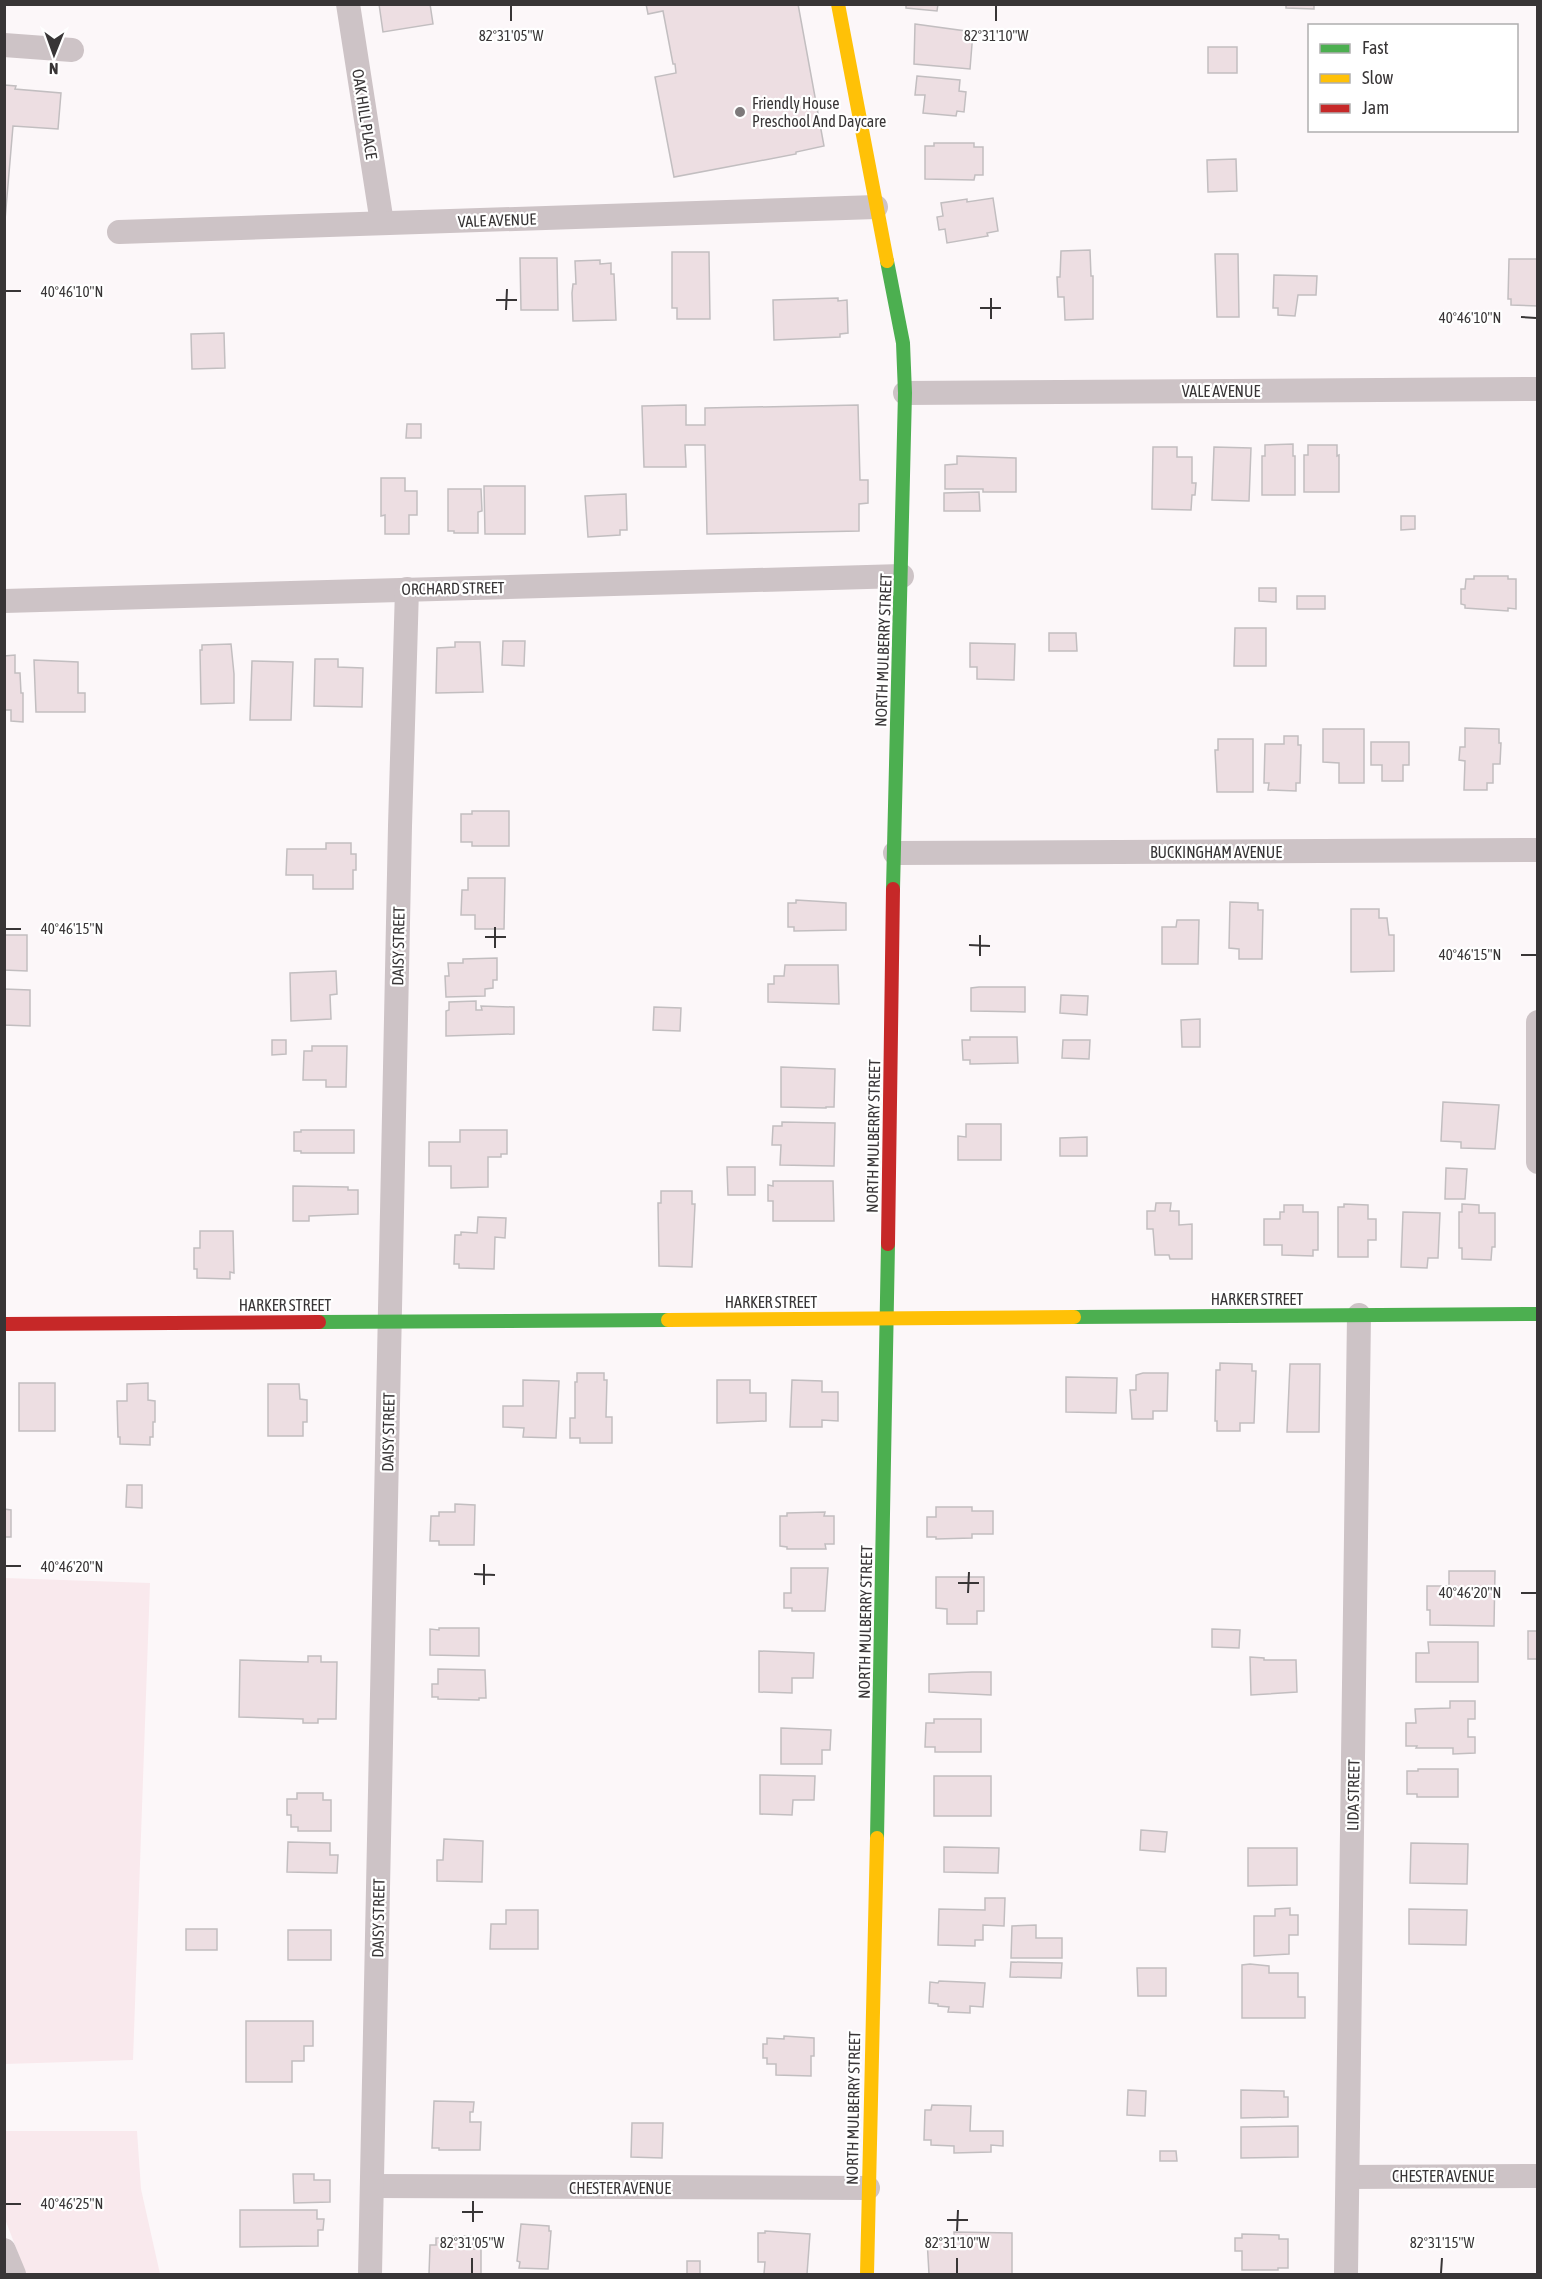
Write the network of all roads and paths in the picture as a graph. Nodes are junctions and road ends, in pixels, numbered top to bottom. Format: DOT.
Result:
graph roads {
  1 [pos="348,4"];
  2 [pos="838,4"];
  3 [pos="4,45"];
  4 [pos="72,50"];
  5 [pos="876,207"];
  6 [pos="381,224"];
  7 [pos="119,232"];
  8 [pos="1538,388"];
  9 [pos="906,393"];
  10 [pos="902,576"];
  11 [pos="407,589"];
  12 [pos="4,601"];
  13 [pos="1538,850"];
  14 [pos="895,854"];
  15 [pos="1538,1022"];
  16 [pos="1538,1162"];
  17 [pos="1538,1314"];
  18 [pos="1359,1315"];
  19 [pos="886,1318"];
  20 [pos="390,1321"];
  21 [pos="4,1324"];
  22 [pos="1538,2176"];
  23 [pos="1348,2177"];
  24 [pos="372,2186"];
  25 [pos="868,2188"];
  26 [pos="4,2250"];
  27 [pos="14,2274"];
  28 [pos="370,2274"];
  29 [pos="867,2274"];
  30 [pos="1346,2274"];
  1 -- 6 [label="street, OAK HILL PLACE"];
  2 -- 5 [label="street, NORTH MULBERRY STREET"];
  3 -- 4 [label="street"];
  5 -- 6 [label="street, VALE AVENUE"];
  5 -- 9 [label="street, NORTH MULBERRY STREET"];
  6 -- 7 [label="street, VALE AVENUE"];
  8 -- 9 [label="street, VALE AVENUE"];
  9 -- 10 [label="street, NORTH MULBERRY STREET"];
  10 -- 11 [label="street, ORCHARD STREET"];
  10 -- 14 [label="street, NORTH MULBERRY STREET"];
  11 -- 12 [label="street, ORCHARD STREET"];
  11 -- 20 [label="street, DAISY STREET"];
  13 -- 14 [label="street, BUCKINGHAM AVENUE"];
  14 -- 19 [label="street, NORTH MULBERRY STREET"];
  15 -- 16 [label="street"];
  17 -- 18 [label="street, HARKER STREET"];
  18 -- 19 [label="street, HARKER STREET"];
  18 -- 23 [label="street, LIDA STREET"];
  19 -- 20 [label="street, HARKER STREET"];
  19 -- 25 [label="street, NORTH MULBERRY STREET"];
  20 -- 21 [label="street, HARKER STREET"];
  20 -- 24 [label="street, DAISY STREET"];
  22 -- 23 [label="street, CHESTER AVENUE"];
  23 -- 30 [label="street, LIDA STREET"];
  24 -- 25 [label="street, CHESTER AVENUE"];
  24 -- 28 [label="street, DAISY STREET"];
  25 -- 29 [label="street, NORTH MULBERRY STREET"];
  26 -- 27 [label="street"];
}
